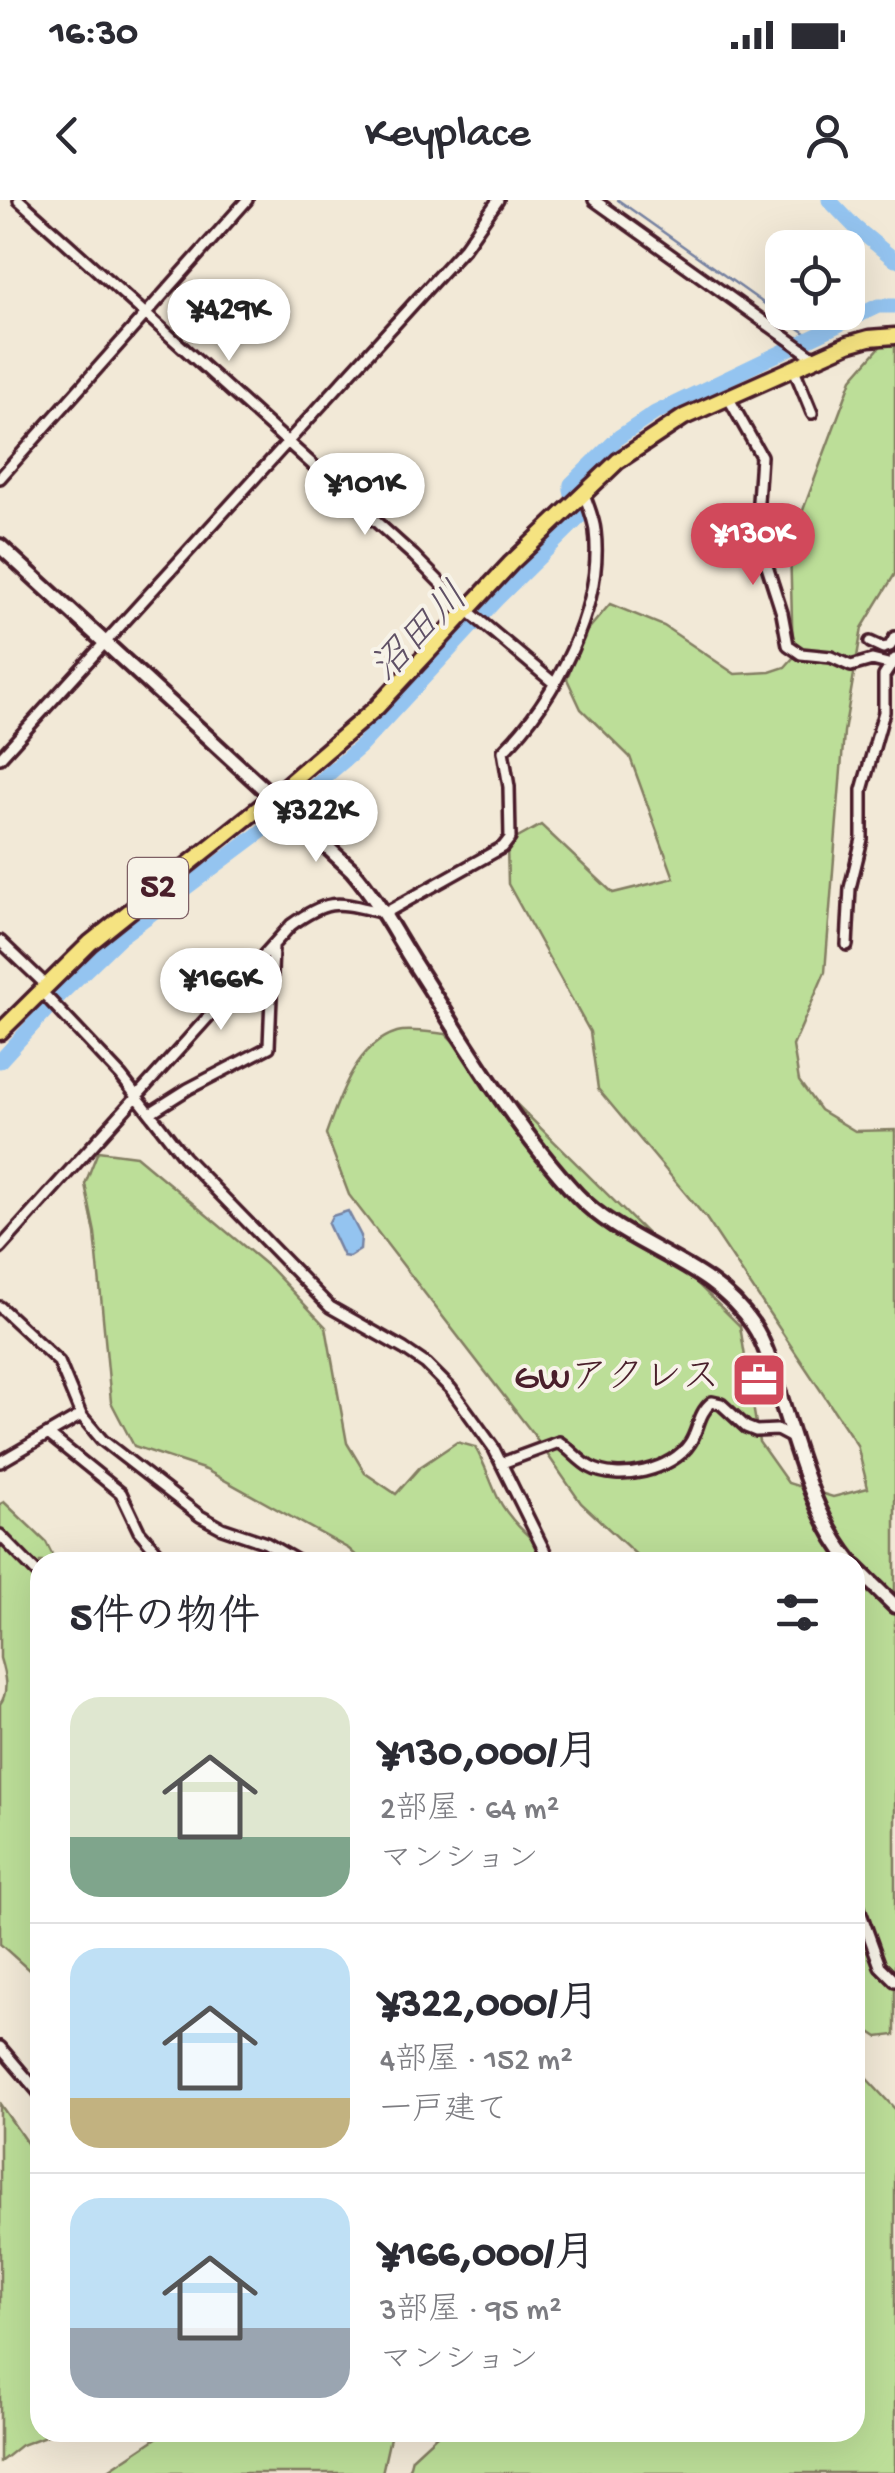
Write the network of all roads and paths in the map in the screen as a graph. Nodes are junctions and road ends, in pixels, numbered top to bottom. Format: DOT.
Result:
graph roads {
  1 [pos="18,200"];
  2 [pos="247,200"];
  3 [pos="498,200"];
  4 [pos="594,200"];
  5 [pos="146,314"];
  6 [pos="895,336"];
  7 [pos="816,359"];
  8 [pos="794,369"];
  9 [pos="728,397"];
  10 [pos="812,414"];
  11 [pos="286,442"];
  12 [pos="0,478"];
  13 [pos="577,500"];
  14 [pos="0,546"];
  15 [pos="466,610"];
  16 [pos="895,636"];
  17 [pos="107,642"];
  18 [pos="870,642"];
  19 [pos="894,662"];
  20 [pos="555,684"];
  21 [pos="0,758"];
  22 [pos="274,796"];
  23 [pos="385,912"];
  24 [pos="0,941"];
  25 [pos="273,946"];
  26 [pos="847,946"];
  27 [pos="42,987"];
  28 [pos="0,1032"];
  29 [pos="137,1096"];
  30 [pos="150,1114"];
  31 [pos="0,1248"];
  32 [pos="0,1307"];
  33 [pos="81,1415"];
  34 [pos="48,1434"];
  35 [pos="794,1439"];
  36 [pos="0,1462"];
  37 [pos="502,1464"];
  38 [pos="0,1535"];
  39 [pos="157,1552"];
  40 [pos="282,1552"];
  41 [pos="545,1552"];
  42 [pos="844,1552"];
  43 [pos="30,1566"];
  44 [pos="865,1577"];
  45 [pos="895,1606"];
  46 [pos="865,1925"];
  47 [pos="895,1981"];
  48 [pos="0,2047"];
  49 [pos="30,2082"];
  1 -- 5 [label="street"];
  2 -- 5 [label="street"];
  3 -- 11 [label="street"];
  4 -- 7 [label="street"];
  5 -- 11 [label="street"];
  5 -- 12 [label="street"];
  6 -- 7 [label="main road, 52"];
  7 -- 8 [label="main road, 52"];
  8 -- 9 [label="main road, 52"];
  8 -- 10 [label="street"];
  9 -- 13 [label="main road, 52"];
  9 -- 19 [label="street"];
  11 -- 15 [label="street"];
  11 -- 17 [label="street"];
  13 -- 15 [label="main road, 52"];
  13 -- 20 [label="street"];
  14 -- 17 [label="street"];
  15 -- 20 [label="street"];
  15 -- 22 [label="main road, 52"];
  16 -- 18 [label="street"];
  17 -- 21 [label="street"];
  17 -- 22 [label="street"];
  19 -- 26 [label="street"];
  20 -- 23 [label="street"];
  22 -- 23 [label="street"];
  22 -- 27 [label="main road, 52"];
  23 -- 25 [label="street"];
  23 -- 35 [label="street"];
  24 -- 27 [label="street"];
  25 -- 29 [label="street"];
  25 -- 30 [label="street"];
  27 -- 28 [label="main road, 52"];
  27 -- 29 [label="street"];
  29 -- 30 [label="street"];
  29 -- 31 [label="street"];
  30 -- 37 [label="street"];
  32 -- 33 [label="street"];
  33 -- 34 [label="street"];
  33 -- 40 [label="street"];
  34 -- 36 [label="street"];
  34 -- 39 [label="street"];
  35 -- 37 [label="street"];
  35 -- 42 [label="street"];
  37 -- 41 [label="street"];
  38 -- 43 [label="street"];
  44 -- 45 [label="street"];
  46 -- 47 [label="street"];
  48 -- 49 [label="street"];
}
